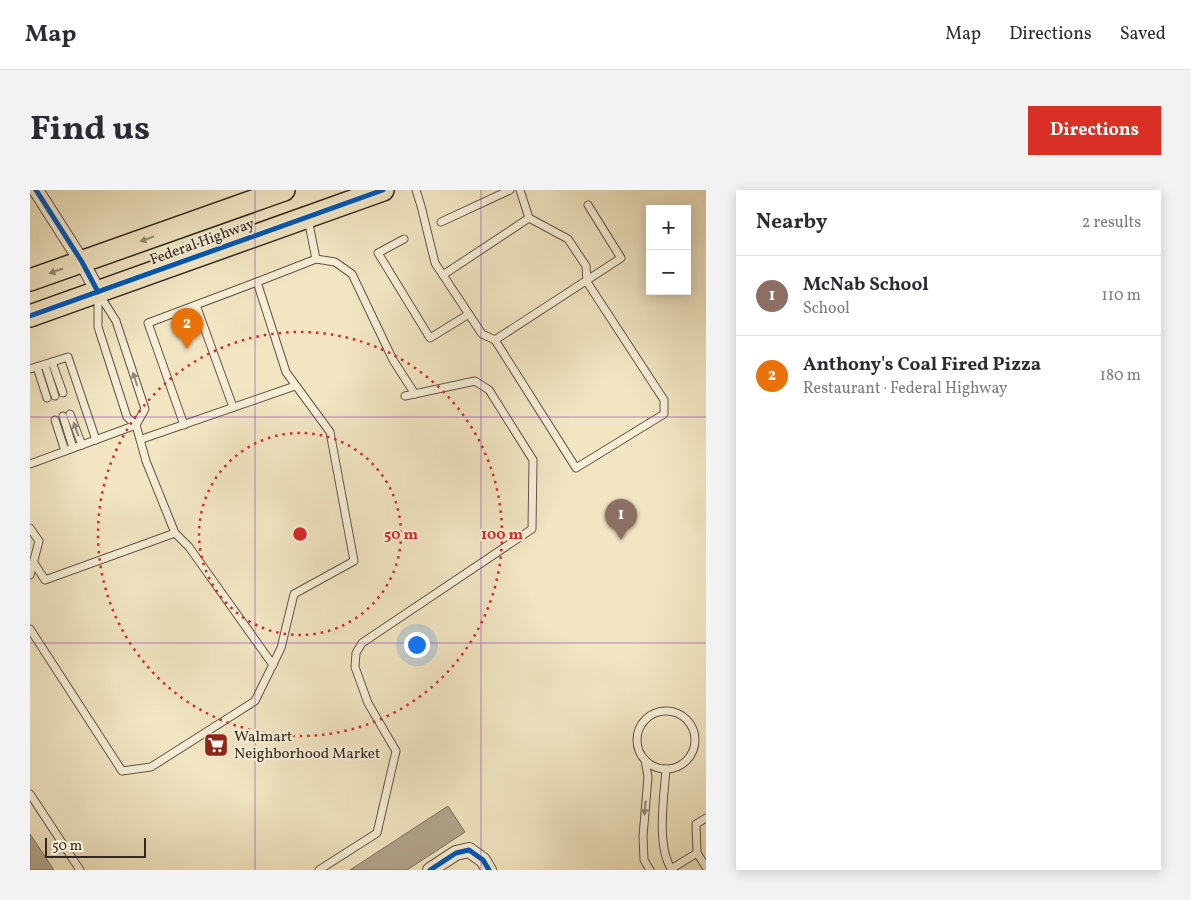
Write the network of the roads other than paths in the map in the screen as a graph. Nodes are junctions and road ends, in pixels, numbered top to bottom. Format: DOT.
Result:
graph roads {
  1 [pos="36,190"];
  2 [pos="284,190"];
  3 [pos="383,190"];
  4 [pos="416,190"];
  5 [pos="510,190"];
  6 [pos="520,190"];
  7 [pos="588,205"];
  8 [pos="307,217"];
  9 [pos="529,218"];
  10 [pos="441,222"];
  11 [pos="404,239"];
  12 [pos="316,259"];
  13 [pos="82,262"];
  14 [pos="443,275"];
  15 [pos="30,280"];
  16 [pos="257,282"];
  17 [pos="587,282"];
  18 [pos="98,292"];
  19 [pos="196,305"];
  20 [pos="469,314"];
  21 [pos="30,316"];
  22 [pos="495,340"];
  23 [pos="48,364"];
  24 [pos="33,368"];
  25 [pos="295,386"];
  26 [pos="63,393"];
  27 [pos="416,394"];
  28 [pos="55,396"];
  29 [pos="405,396"];
  30 [pos="47,398"];
  31 [pos="233,408"];
  32 [pos="70,414"];
  33 [pos="63,416"];
  34 [pos="55,420"];
  35 [pos="184,424"];
  36 [pos="136,425"];
  37 [pos="142,439"];
  38 [pos="96,440"];
  39 [pos="82,445"];
  40 [pos="73,448"];
  41 [pos="65,451"];
  42 [pos="30,464"];
  43 [pos="30,528"];
  44 [pos="175,533"];
  45 [pos="34,563"];
  46 [pos="30,575"];
  47 [pos="30,629"];
  48 [pos="273,665"];
  49 [pos="645,760"];
  50 [pos="666,769"];
  51 [pos="30,794"];
  52 [pos="706,818"];
  53 [pos="697,853"];
  54 [pos="706,867"];
  55 [pos="80,870"];
  56 [pos="319,870"];
  57 [pos="430,870"];
  58 [pos="490,870"];
  59 [pos="650,870"];
  60 [pos="672,870"];
  1 -- 13 [label="street"];
  2 -- 13 [label="main road, Federal Highway, one-way"];
  3 -- 8 [label="main road, Federal Highway"];
  4 -- 14 [label="lane"];
  5 -- 10 [label="lane"];
  6 -- 9 [label="lane"];
  7 -- 17 [label="lane"];
  8 -- 12 [label="lane"];
  8 -- 18 [label="main road, Federal Highway"];
  9 -- 14 [label="lane"];
  9 -- 17 [label="lane"];
  11 -- 20 [label="lane"];
  12 -- 16 [label="lane"];
  12 -- 27 [label="lane"];
  13 -- 15 [label="main road, Federal Highway, one-way"];
  13 -- 18 [label="street"];
  14 -- 20 [label="lane"];
  16 -- 19 [label="lane"];
  16 -- 25 [label="lane"];
  17 -- 22 [label="lane"];
  17 -- 22 [label="lane"];
  18 -- 21 [label="main road, Federal Highway"];
  18 -- 36 [label="lane"];
  36 -- 18 [label="lane, one-way"];
  19 -- 31 [label="lane"];
  19 -- 35 [label="lane"];
  20 -- 22 [label="lane"];
  23 -- 24 [label="lane"];
  23 -- 26 [label="lane"];
  23 -- 28 [label="lane"];
  23 -- 38 [label="lane"];
  24 -- 30 [label="lane"];
  25 -- 31 [label="lane"];
  25 -- 48 [label="lane"];
  27 -- 29 [label="lane"];
  27 -- 56 [label="lane"];
  31 -- 35 [label="lane"];
  39 -- 32 [label="lane, one-way"];
  33 -- 40 [label="lane"];
  34 -- 41 [label="lane"];
  35 -- 37 [label="lane"];
  36 -- 37 [label="lane"];
  36 -- 38 [label="lane"];
  37 -- 44 [label="lane"];
  38 -- 39 [label="lane"];
  39 -- 40 [label="lane"];
  40 -- 41 [label="lane"];
  41 -- 42 [label="lane"];
  43 -- 45 [label="lane"];
  44 -- 45 [label="lane"];
  44 -- 48 [label="lane"];
  45 -- 46 [label="lane"];
  47 -- 48 [label="lane"];
  49 -- 50 [label="lane"];
  49 -- 50 [label="lane"];
  49 -- 59 [label="lane, one-way"];
  50 -- 60 [label="lane"];
  51 -- 55 [label="lane"];
  52 -- 53 [label="lane"];
  53 -- 54 [label="lane"];
  53 -- 60 [label="lane"];
  57 -- 58 [label="street"];
}
